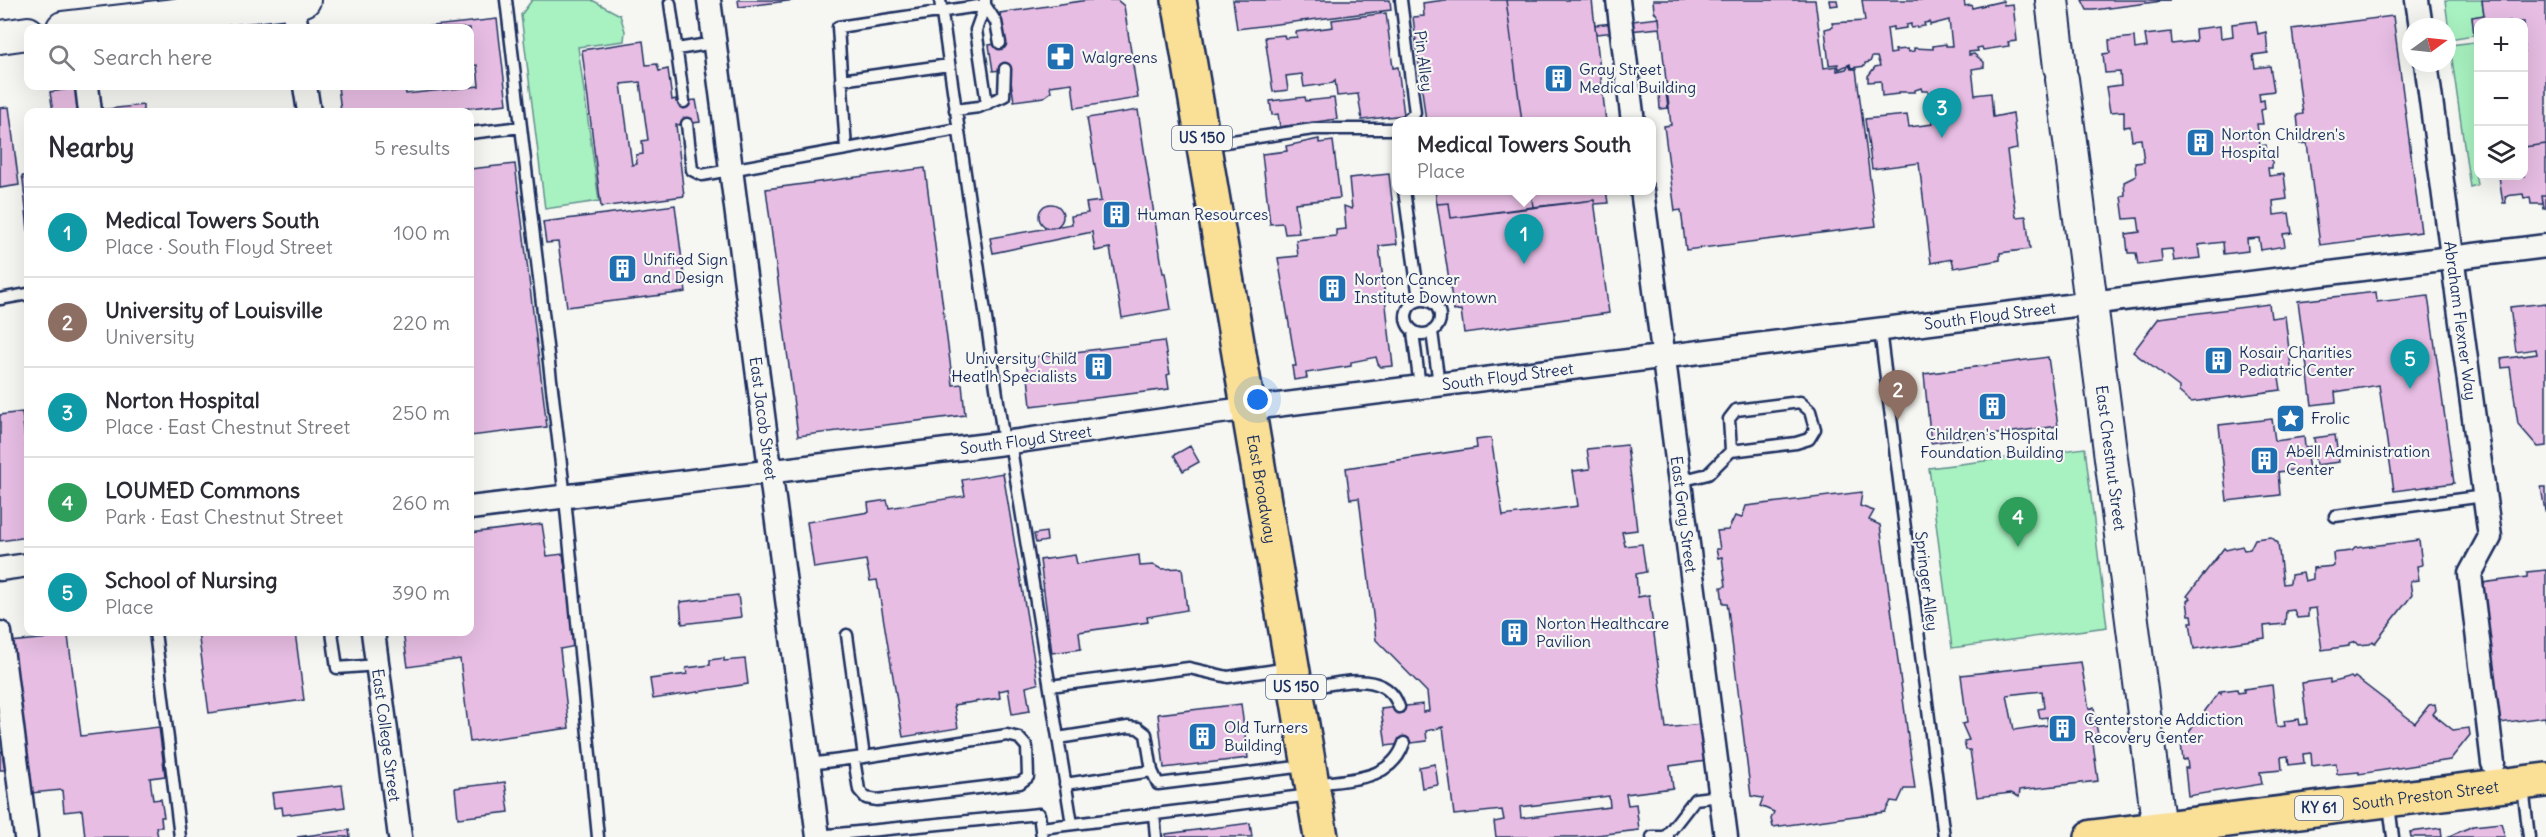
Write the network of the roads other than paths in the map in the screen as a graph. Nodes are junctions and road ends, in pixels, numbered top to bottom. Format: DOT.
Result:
graph roads {
  1 [pos="506,0"];
  2 [pos="708,0"];
  3 [pos="1179,0"];
  4 [pos="1401,0"];
  5 [pos="1618,0"];
  6 [pos="2052,0"];
  7 [pos="2417,0"];
  8 [pos="985,2"];
  9 [pos="670,3"];
  10 [pos="940,6"];
  11 [pos="296,7"];
  12 [pos="2420,18"];
  13 [pos="116,24"];
  14 [pos="24,34"];
  15 [pos="0,37"];
  16 [pos="714,43"];
  17 [pos="1000,43"];
  18 [pos="677,49"];
  19 [pos="949,65"];
  20 [pos="1005,69"];
  21 [pos="2427,72"];
  22 [pos="841,80"];
  23 [pos="87,90"];
  24 [pos="306,90"];
  25 [pos="684,102"];
  26 [pos="987,104"];
  27 [pos="90,108"];
  28 [pos="308,108"];
  29 [pos="955,110"];
  30 [pos="1411,117"];
  31 [pos="1632,117"];
  32 [pos="687,124"];
  33 [pos="521,127"];
  34 [pos="958,129"];
  35 [pos="1392,130"];
  36 [pos="474,133"];
  37 [pos="1204,145"];
  38 [pos="846,149"];
  39 [pos="731,169"];
  40 [pos="1405,195"];
  41 [pos="1643,195"];
  42 [pos="2546,246"];
  43 [pos="2452,258"];
  44 [pos="24,295"];
  45 [pos="0,298"];
  46 [pos="1419,299"];
  47 [pos="2091,303"];
  48 [pos="1880,330"];
  49 [pos="1413,332"];
  50 [pos="1432,332"];
  51 [pos="1664,356"];
  52 [pos="1430,386"];
  53 [pos="1248,408"];
  54 [pos="1007,443"];
  55 [pos="1731,451"];
  56 [pos="772,472"];
  57 [pos="1680,481"];
  58 [pos="2484,496"];
  59 [pos="565,498"];
  60 [pos="474,508"];
  61 [pos="2335,516"];
  62 [pos="24,566"];
  63 [pos="0,569"];
  64 [pos="0,633"];
  65 [pos="847,635"];
  66 [pos="155,636"];
  67 [pos="333,636"];
  68 [pos="374,636"];
  69 [pos="378,665"];
  70 [pos="1294,679"];
  71 [pos="1050,686"];
  72 [pos="1399,707"];
  73 [pos="1058,738"];
  74 [pos="1404,743"];
  75 [pos="859,758"];
  76 [pos="2493,763"];
  77 [pos="809,765"];
  78 [pos="1152,771"];
  79 [pos="1312,782"];
  80 [pos="2534,782"];
  81 [pos="1065,784"];
  82 [pos="1720,796"];
  83 [pos="2388,800"];
  84 [pos="1154,814"];
  85 [pos="1072,824"];
  86 [pos="1041,832"];
  87 [pos="2159,833"];
  88 [pos="818,836"];
  89 [pos="1668,836"];
  90 [pos="26,837"];
  91 [pos="180,837"];
  92 [pos="399,837"];
  93 [pos="598,837"];
  94 [pos="1156,837"];
  95 [pos="1321,837"];
  96 [pos="1652,837"];
  97 [pos="1726,837"];
  98 [pos="1944,837"];
  99 [pos="2092,837"];
  100 [pos="2393,837"];
  101 [pos="2529,837"];
  1 -- 33 [label="lane"];
  2 -- 16 [label="street, East Jacob Street"];
  3 -- 37 [label="main road, East Broadway / US 150"];
  4 -- 30 [label="lane, Pin Alley"];
  5 -- 31 [label="street"];
  6 -- 47 [label="street, East Chestnut Street"];
  7 -- 12 [label="street"];
  8 -- 10 [label="lane"];
  8 -- 17 [label="lane"];
  8 -- 26 [label="lane"];
  9 -- 18 [label="lane"];
  10 -- 19 [label="lane"];
  10 -- 22 [label="lane"];
  11 -- 13 [label="street"];
  14 -- 15 [label="street"];
  16 -- 18 [label="lane"];
  16 -- 39 [label="street, East Jacob Street"];
  18 -- 25 [label="lane"];
  19 -- 22 [label="lane"];
  19 -- 29 [label="lane"];
  20 -- 26 [label="lane"];
  21 -- 43 [label="street, Abraham Flexner Way"];
  22 -- 38 [label="lane"];
  23 -- 27 [label="street"];
  24 -- 28 [label="street"];
  26 -- 29 [label="lane"];
  29 -- 34 [label="lane"];
  32 -- 39 [label="lane"];
  33 -- 36 [label="lane"];
  33 -- 59 [label="lane"];
  34 -- 38 [label="lane"];
  34 -- 54 [label="lane"];
  35 -- 37 [label="lane"];
  37 -- 53 [label="main road, East Broadway / US 150"];
  38 -- 39 [label="lane"];
  39 -- 56 [label="street, East Jacob Street"];
  40 -- 46 [label="lane"];
  41 -- 51 [label="street, East Gray Street"];
  42 -- 43 [label="street, South Floyd Street"];
  43 -- 47 [label="street, South Floyd Street"];
  43 -- 58 [label="street, Abraham Flexner Way"];
  44 -- 45 [label="lane"];
  46 -- 49 [label="lane"];
  46 -- 50 [label="lane"];
  47 -- 48 [label="street, South Floyd Street"];
  47 -- 87 [label="street, East Chestnut Street"];
  48 -- 51 [label="street, South Floyd Street"];
  48 -- 98 [label="lane, Springer Alley"];
  49 -- 50 [label="lane"];
  49 -- 52 [label="lane"];
  50 -- 52 [label="lane"];
  51 -- 52 [label="street, South Floyd Street"];
  51 -- 57 [label="street, East Gray Street"];
  52 -- 53 [label="street, South Floyd Street"];
  53 -- 54 [label="street, South Floyd Street"];
  53 -- 70 [label="main road, East Broadway / US 150"];
  54 -- 56 [label="street, South Floyd Street"];
  54 -- 71 [label="lane"];
  55 -- 55 [label="lane"];
  55 -- 57 [label="lane"];
  56 -- 59 [label="street, South Floyd Street"];
  56 -- 77 [label="street, East Jacob Street"];
  57 -- 82 [label="street, East Gray Street"];
  58 -- 61 [label="lane"];
  58 -- 76 [label="street, Abraham Flexner Way"];
  59 -- 60 [label="street, South Floyd Street"];
  59 -- 93 [label="lane"];
  62 -- 63 [label="street"];
  64 -- 90 [label="street"];
  65 -- 75 [label="lane"];
  66 -- 91 [label="lane"];
  67 -- 69 [label="lane"];
  68 -- 69 [label="street, East College Street"];
  69 -- 92 [label="street, East College Street"];
  70 -- 71 [label="lane"];
  70 -- 72 [label="lane"];
  70 -- 79 [label="main road, East Broadway / US 150"];
  71 -- 73 [label="lane"];
  73 -- 78 [label="lane"];
  73 -- 81 [label="lane"];
  74 -- 79 [label="lane"];
  75 -- 75 [label="lane"];
  75 -- 77 [label="lane"];
  77 -- 88 [label="street, East Jacob Street"];
  78 -- 79 [label="lane"];
  78 -- 81 [label="lane"];
  79 -- 84 [label="lane"];
  79 -- 95 [label="main road, East Broadway / US 150"];
  80 -- 83 [label="main road, South Preston Street / KY 61"];
  80 -- 101 [label="lane"];
  81 -- 85 [label="lane"];
  82 -- 89 [label="lane"];
  82 -- 97 [label="street, East Gray Street"];
  83 -- 87 [label="main road, South Preston Street / KY 61"];
  83 -- 100 [label="lane"];
  84 -- 85 [label="lane"];
  84 -- 94 [label="lane"];
  85 -- 86 [label="lane"];
  86 -- 88 [label="lane"];
  87 -- 99 [label="main road, South Preston Street / KY 61"];
  89 -- 96 [label="lane"];
}
